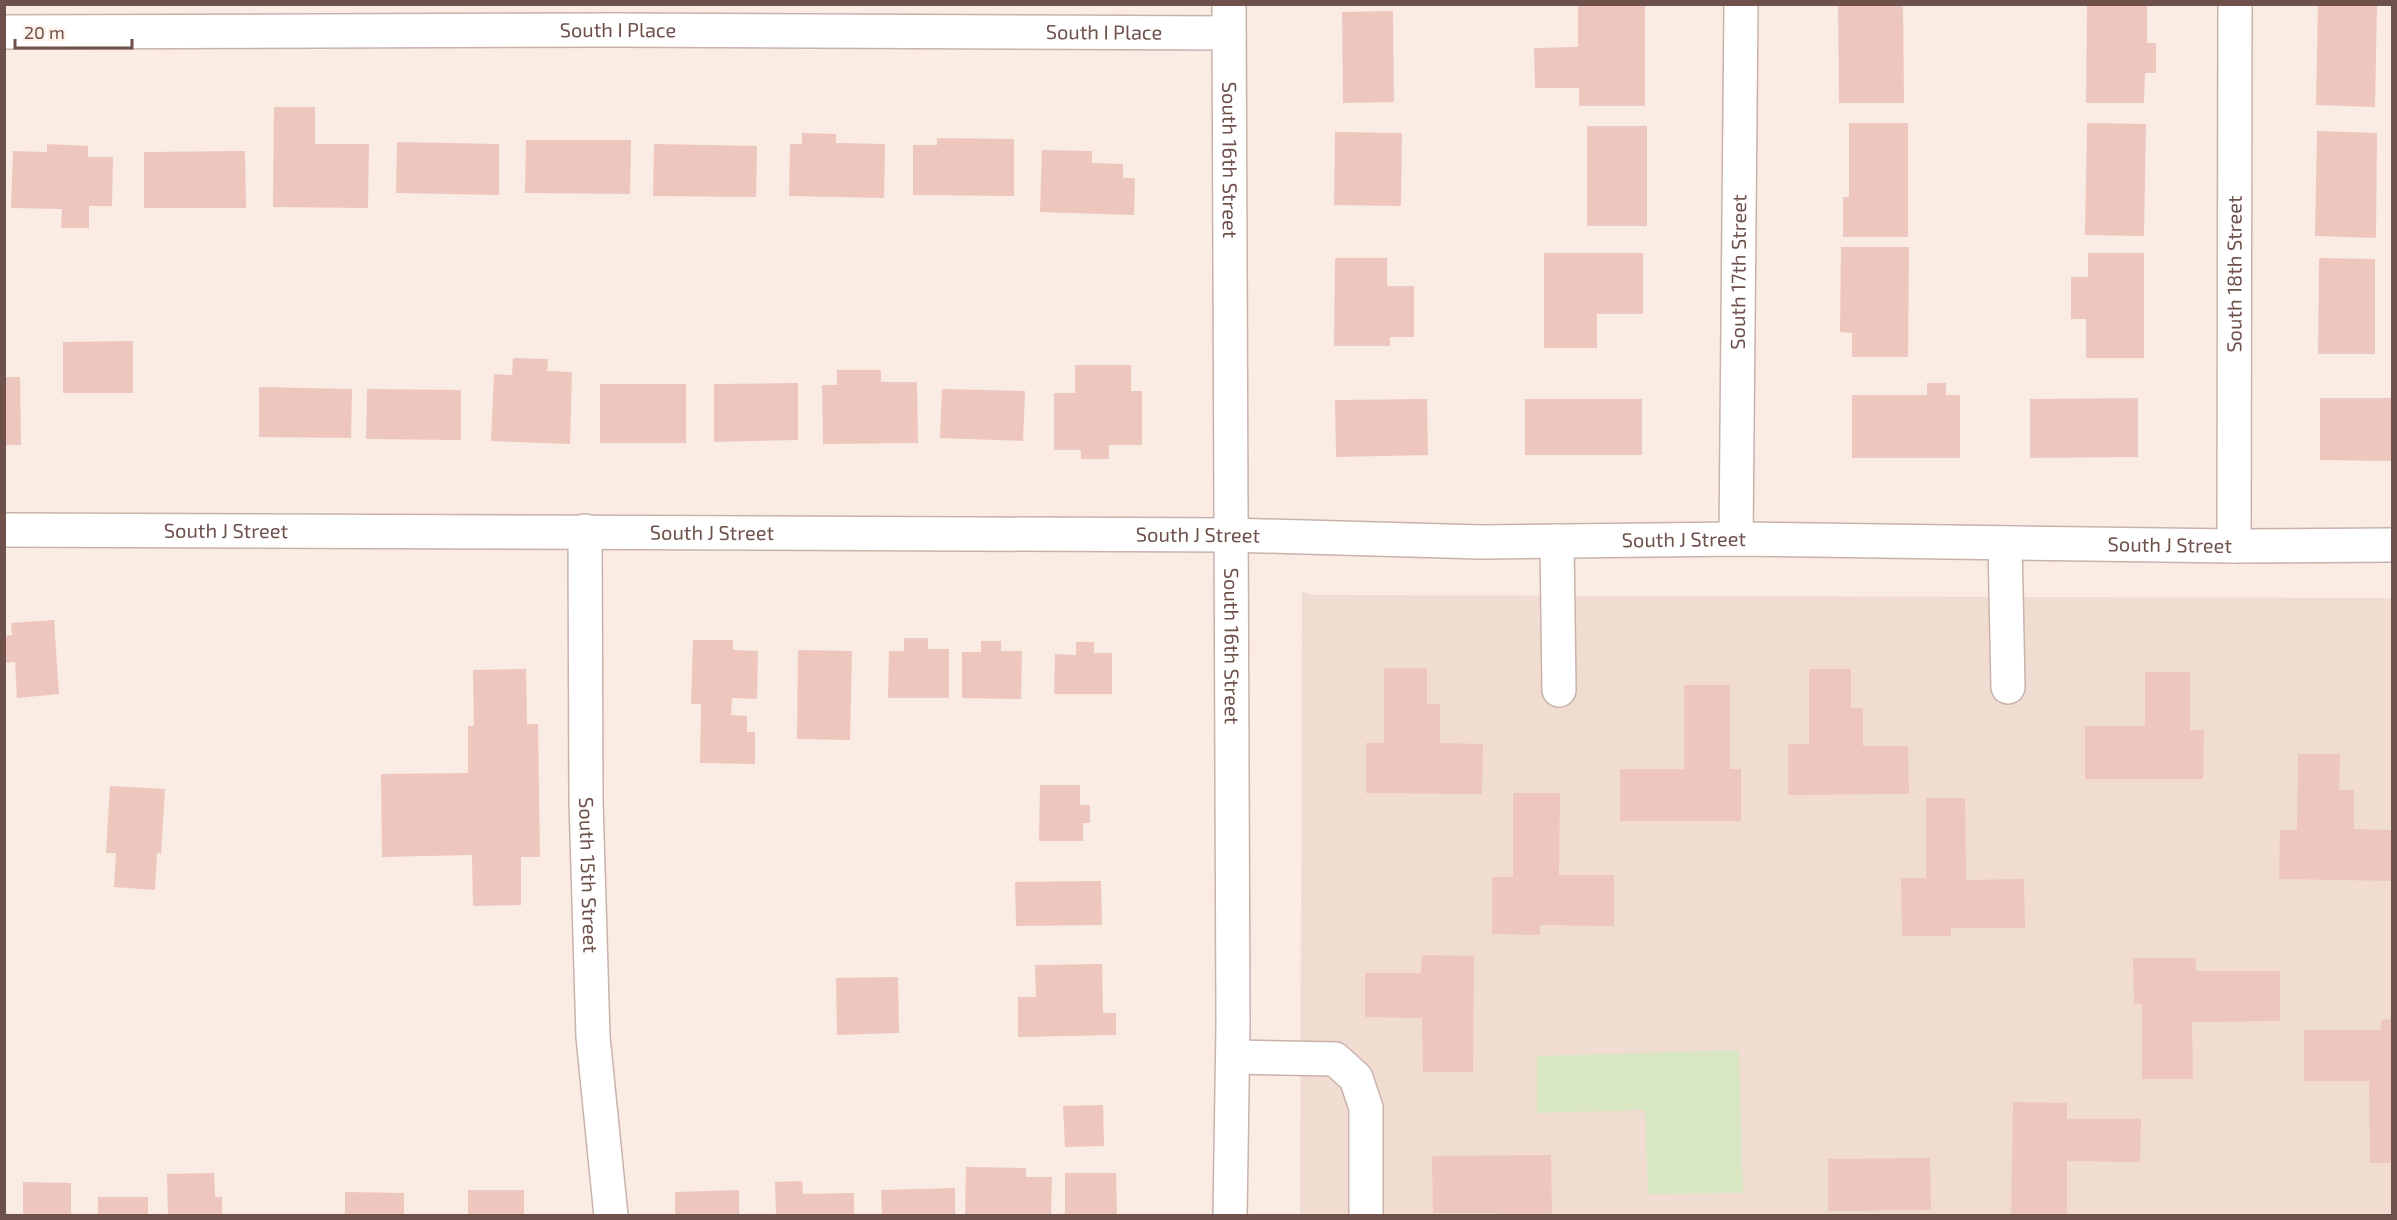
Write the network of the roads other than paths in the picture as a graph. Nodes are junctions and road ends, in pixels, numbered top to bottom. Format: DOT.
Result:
graph roads {
  1 [pos="1741,4"];
  2 [pos="2235,4"];
  3 [pos="615,17"];
  4 [pos="1229,19"];
  5 [pos="4,32"];
  6 [pos="4,530"];
  7 [pos="585,531"];
  8 [pos="1231,535"];
  9 [pos="1736,539"];
  10 [pos="1557,541"];
  11 [pos="2005,543"];
  12 [pos="2392,545"];
  13 [pos="2234,546"];
  14 [pos="2008,687"];
  15 [pos="1559,690"];
  16 [pos="1233,1057"];
  17 [pos="611,1215"];
  18 [pos="1230,1215"];
  19 [pos="1366,1215"];
  1 -- 9 [label="street, South 17th Street"];
  2 -- 13 [label="street, South 18th Street"];
  3 -- 4 [label="street, South I Place"];
  3 -- 5 [label="street, South I Place"];
  4 -- 8 [label="street, South 16th Street"];
  6 -- 7 [label="street, South J Street"];
  7 -- 8 [label="street, South J Street"];
  7 -- 17 [label="street, South 15th Street"];
  8 -- 10 [label="street, South J Street"];
  8 -- 16 [label="street, South 16th Street"];
  9 -- 10 [label="street, South J Street"];
  9 -- 11 [label="street, South J Street"];
  10 -- 15 [label="street"];
  11 -- 13 [label="street, South J Street"];
  11 -- 14 [label="street"];
  12 -- 13 [label="street, South J Street"];
  16 -- 18 [label="street, South 16th Street"];
  16 -- 19 [label="street"];
}
